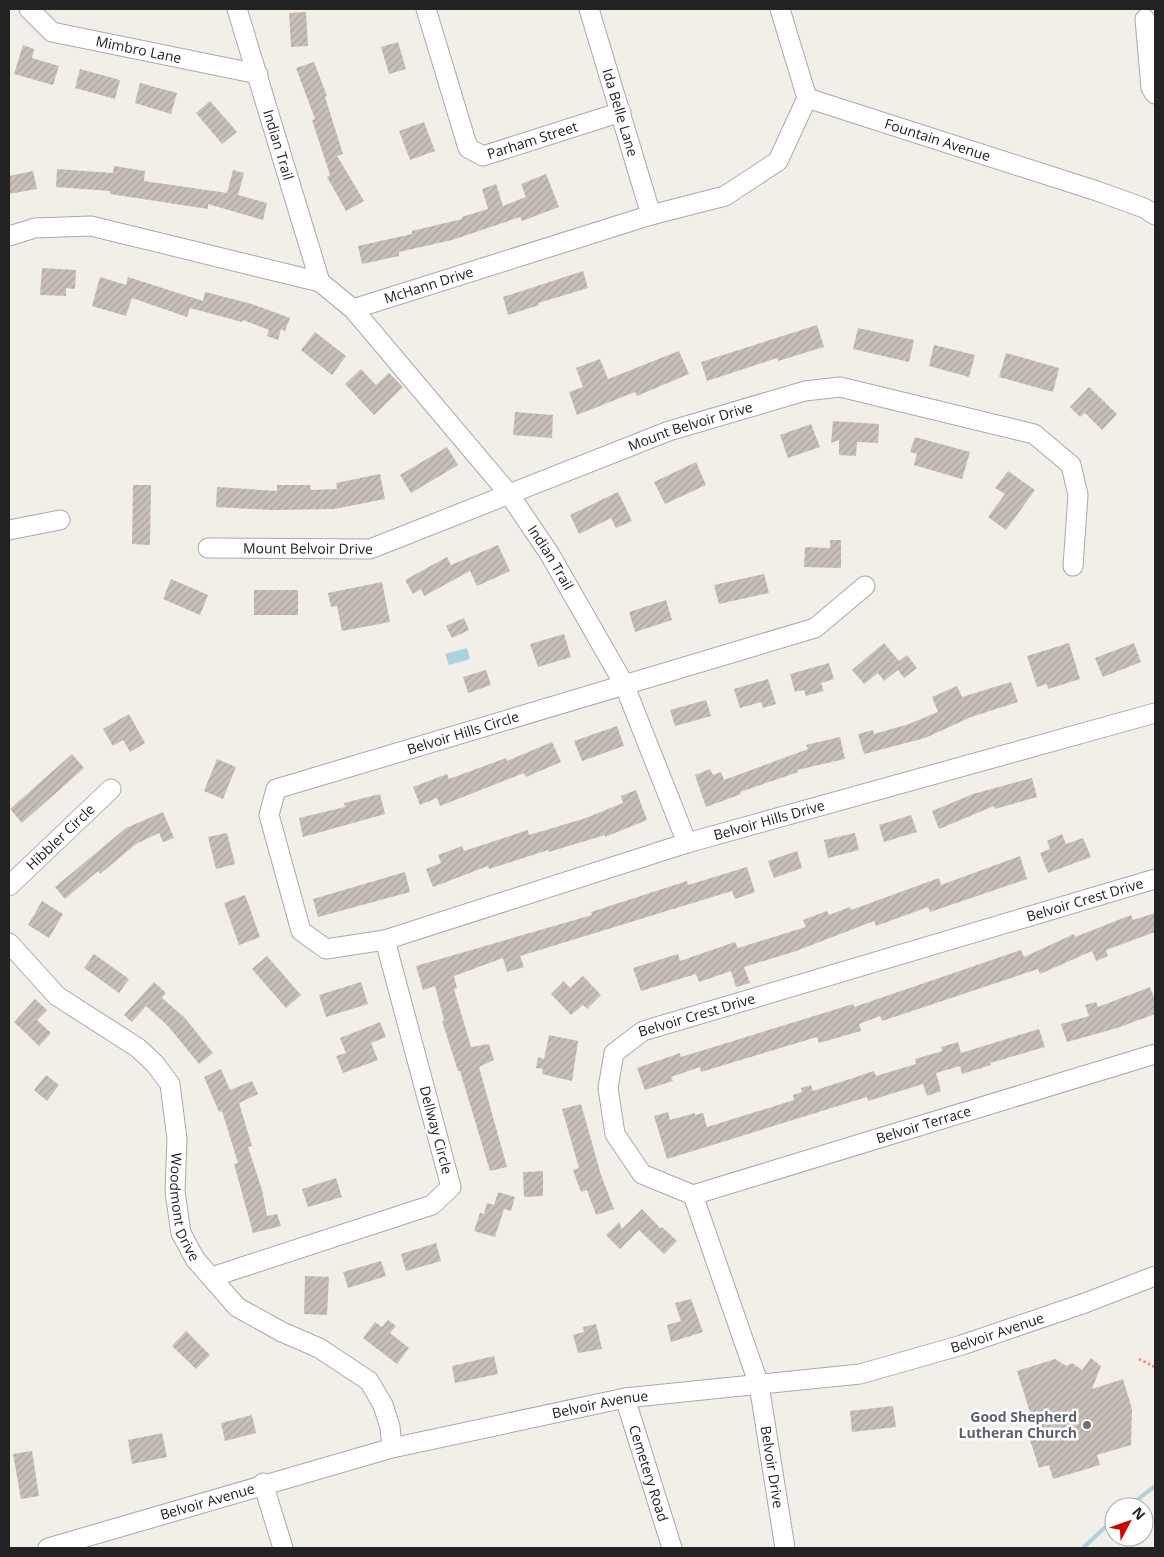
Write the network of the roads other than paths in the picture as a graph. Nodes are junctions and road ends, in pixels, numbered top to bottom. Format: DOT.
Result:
graph roads {
  1 [pos="29,9"];
  2 [pos="236,9"];
  3 [pos="426,9"];
  4 [pos="589,9"];
  5 [pos="780,9"];
  6 [pos="1145,19"];
  7 [pos="258,74"];
  8 [pos="1155,94"];
  9 [pos="806,98"];
  10 [pos="620,112"];
  11 [pos="651,215"];
  12 [pos="1155,215"];
  13 [pos="9,236"];
  14 [pos="320,282"];
  15 [pos="352,308"];
  16 [pos="509,494"];
  17 [pos="60,520"];
  18 [pos="9,530"];
  19 [pos="208,548"];
  20 [pos="1073,566"];
  21 [pos="865,586"];
  22 [pos="624,684"];
  23 [pos="1155,713"];
  24 [pos="111,789"];
  25 [pos="687,844"];
  26 [pos="1155,879"];
  27 [pos="9,886"];
  28 [pos="385,940"];
  29 [pos="9,943"];
  30 [pos="1155,1054"];
  31 [pos="693,1195"];
  32 [pos="1155,1276"];
  33 [pos="212,1277"];
  34 [pos="760,1385"];
  35 [pos="625,1398"];
  36 [pos="392,1448"];
  37 [pos="264,1483"];
  38 [pos="48,1548"];
  39 [pos="283,1548"];
  40 [pos="672,1548"];
  41 [pos="785,1548"];
  1 -- 7 [label="street, Mimbro Lane"];
  2 -- 7 [label="street, Indian Trail"];
  3 -- 10 [label="street, Parham Street"];
  4 -- 10 [label="street, Ida Belle Lane"];
  5 -- 9 [label="street"];
  6 -- 8 [label="street"];
  7 -- 14 [label="street, Indian Trail"];
  9 -- 11 [label="street, McHann Drive"];
  9 -- 12 [label="street, Fountain Avenue"];
  10 -- 11 [label="street, Ida Belle Lane"];
  11 -- 15 [label="street, McHann Drive"];
  13 -- 14 [label="street"];
  14 -- 15 [label="street"];
  15 -- 16 [label="street, Indian Trail"];
  16 -- 19 [label="street, Mount Belvoir Drive"];
  16 -- 20 [label="street, Mount Belvoir Drive"];
  16 -- 22 [label="street, Indian Trail"];
  17 -- 18 [label="street"];
  21 -- 22 [label="street, Belvoir Hills Circle"];
  22 -- 25 [label="street, Indian Trail"];
  22 -- 28 [label="street, Belvoir Hills Circle"];
  23 -- 25 [label="street, Belvoir Hills Drive"];
  24 -- 27 [label="street, Hibbler Circle"];
  25 -- 28 [label="street, Belvoir Hills Drive"];
  26 -- 31 [label="street, Belvoir Crest Drive"];
  28 -- 33 [label="street, Dellway Circle"];
  29 -- 33 [label="street, Woodmont Drive"];
  30 -- 31 [label="street, Belvoir Terrace"];
  31 -- 34 [label="street"];
  32 -- 34 [label="street, Belvoir Avenue"];
  33 -- 36 [label="street, Woodmont Drive"];
  34 -- 35 [label="street, Belvoir Avenue"];
  34 -- 41 [label="street, Belvoir Drive"];
  35 -- 36 [label="street, Belvoir Avenue"];
  35 -- 40 [label="street, Cemetery Road"];
  36 -- 37 [label="street, Belvoir Avenue"];
  37 -- 38 [label="street, Belvoir Avenue"];
  37 -- 39 [label="street"];
}
